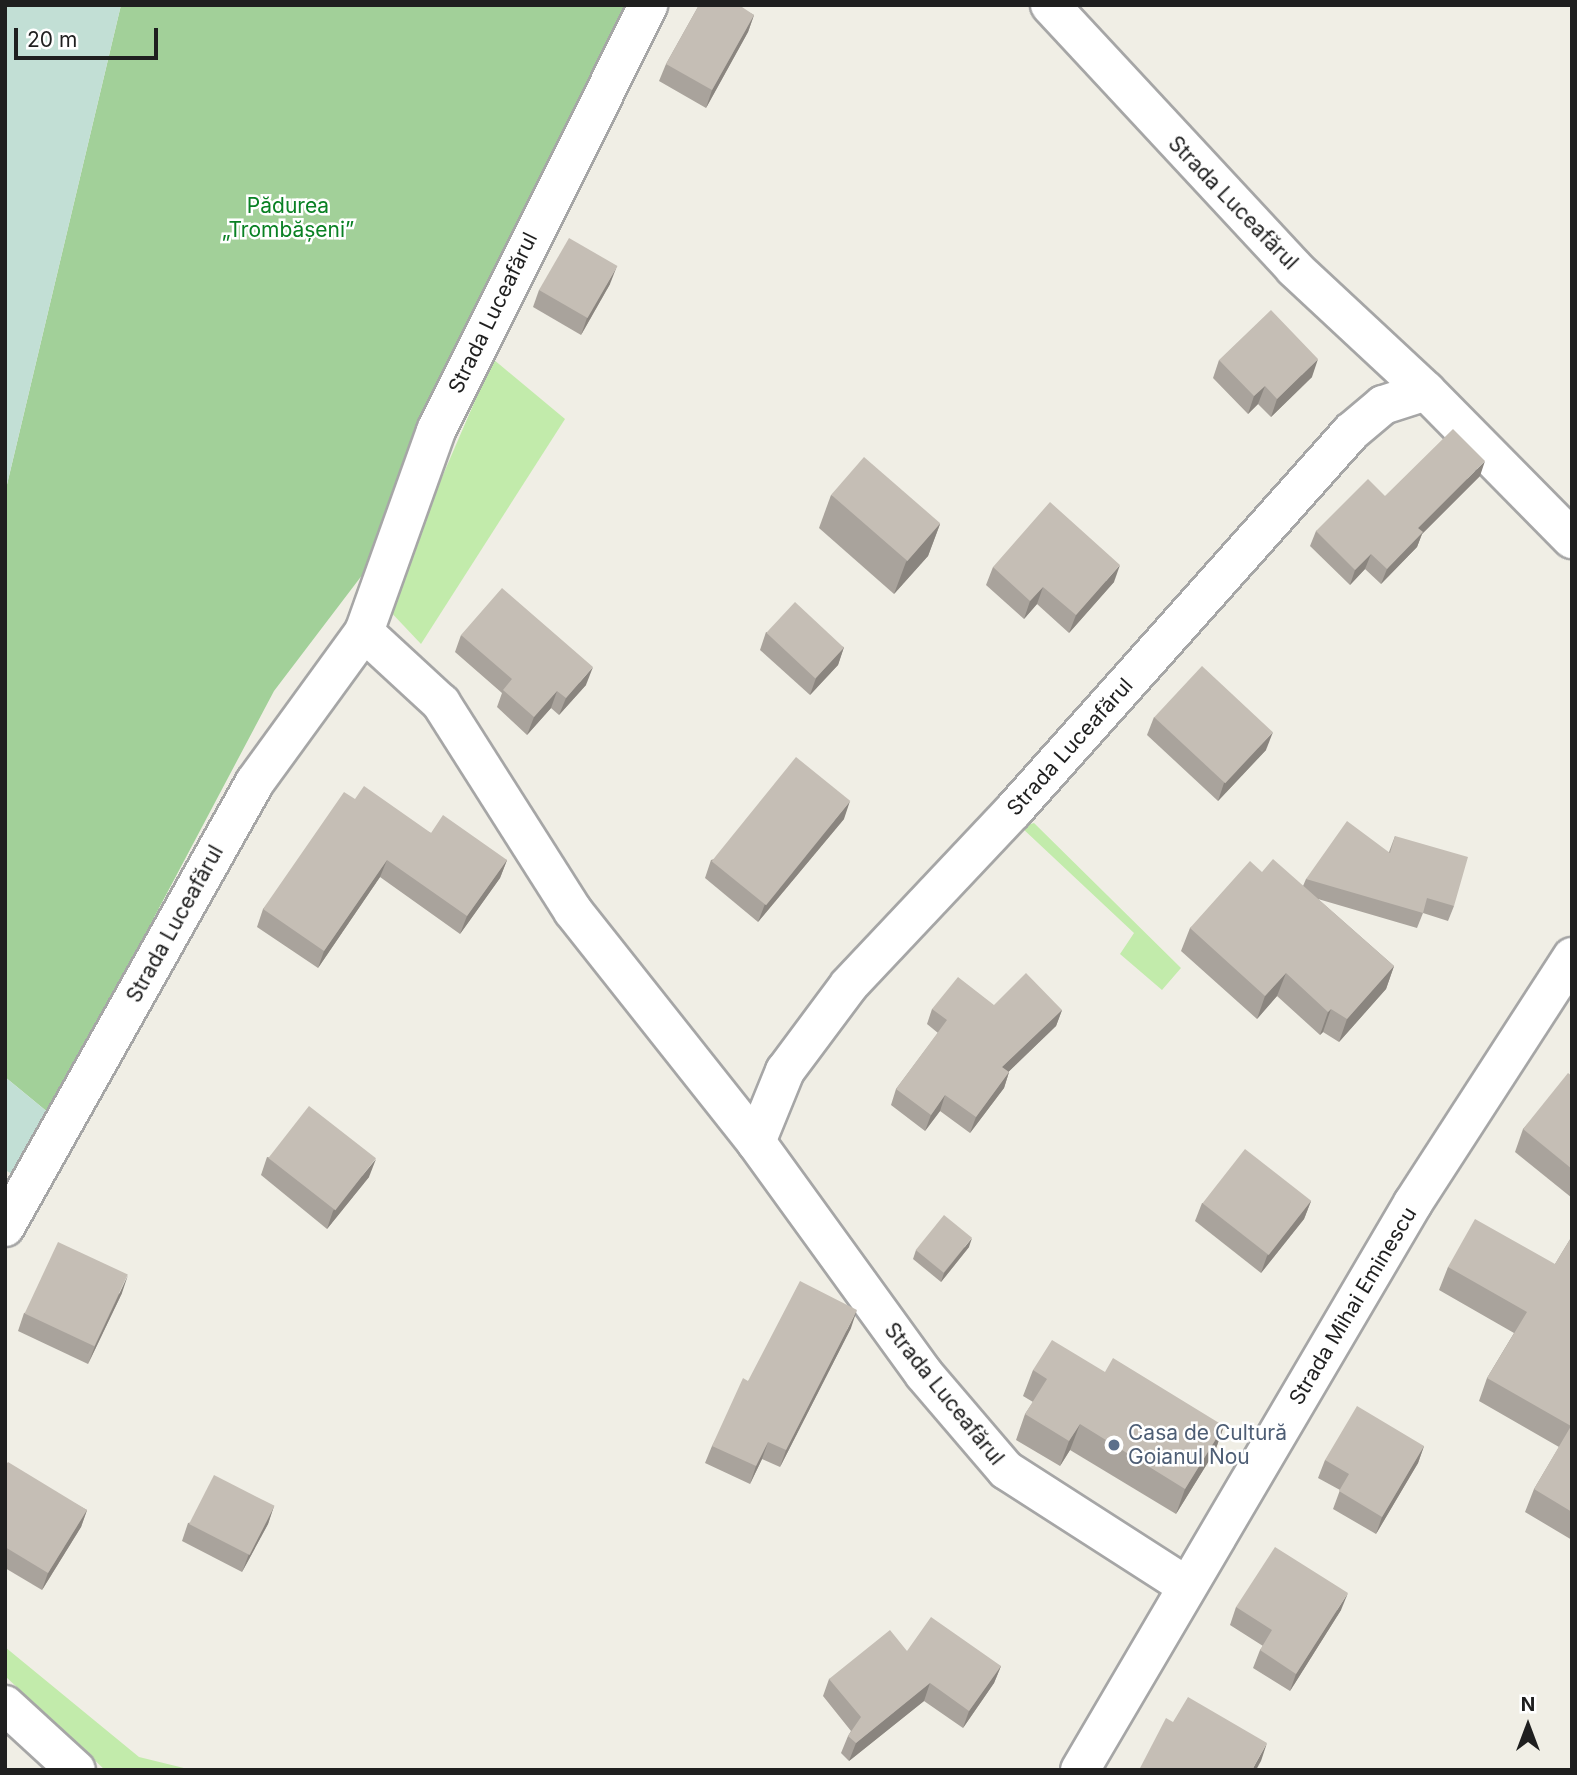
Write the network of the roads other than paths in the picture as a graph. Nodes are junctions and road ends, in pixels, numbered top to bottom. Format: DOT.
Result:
graph roads {
  1 [pos="648,5"];
  2 [pos="1050,5"];
  3 [pos="1426,391"];
  4 [pos="1572,539"];
  5 [pos="364,632"];
  6 [pos="1572,957"];
  7 [pos="756,1142"];
  8 [pos="5,1227"];
  9 [pos="1187,1586"];
  10 [pos="5,1705"];
  11 [pos="76,1770"];
  12 [pos="1080,1770"];
  1 -- 5 [label="street, Strada Luceafărul"];
  2 -- 3 [label="street, Strada Luceafărul"];
  3 -- 4 [label="street, Strada Luceafărul"];
  3 -- 7 [label="street, Strada Luceafărul"];
  5 -- 7 [label="street, Strada Luceafărul"];
  5 -- 8 [label="street, Strada Luceafărul"];
  6 -- 9 [label="street, Strada Mihai Eminescu"];
  7 -- 9 [label="street, Strada Luceafărul"];
  9 -- 12 [label="street, Strada Mihai Eminescu"];
  10 -- 11 [label="street"];
}
